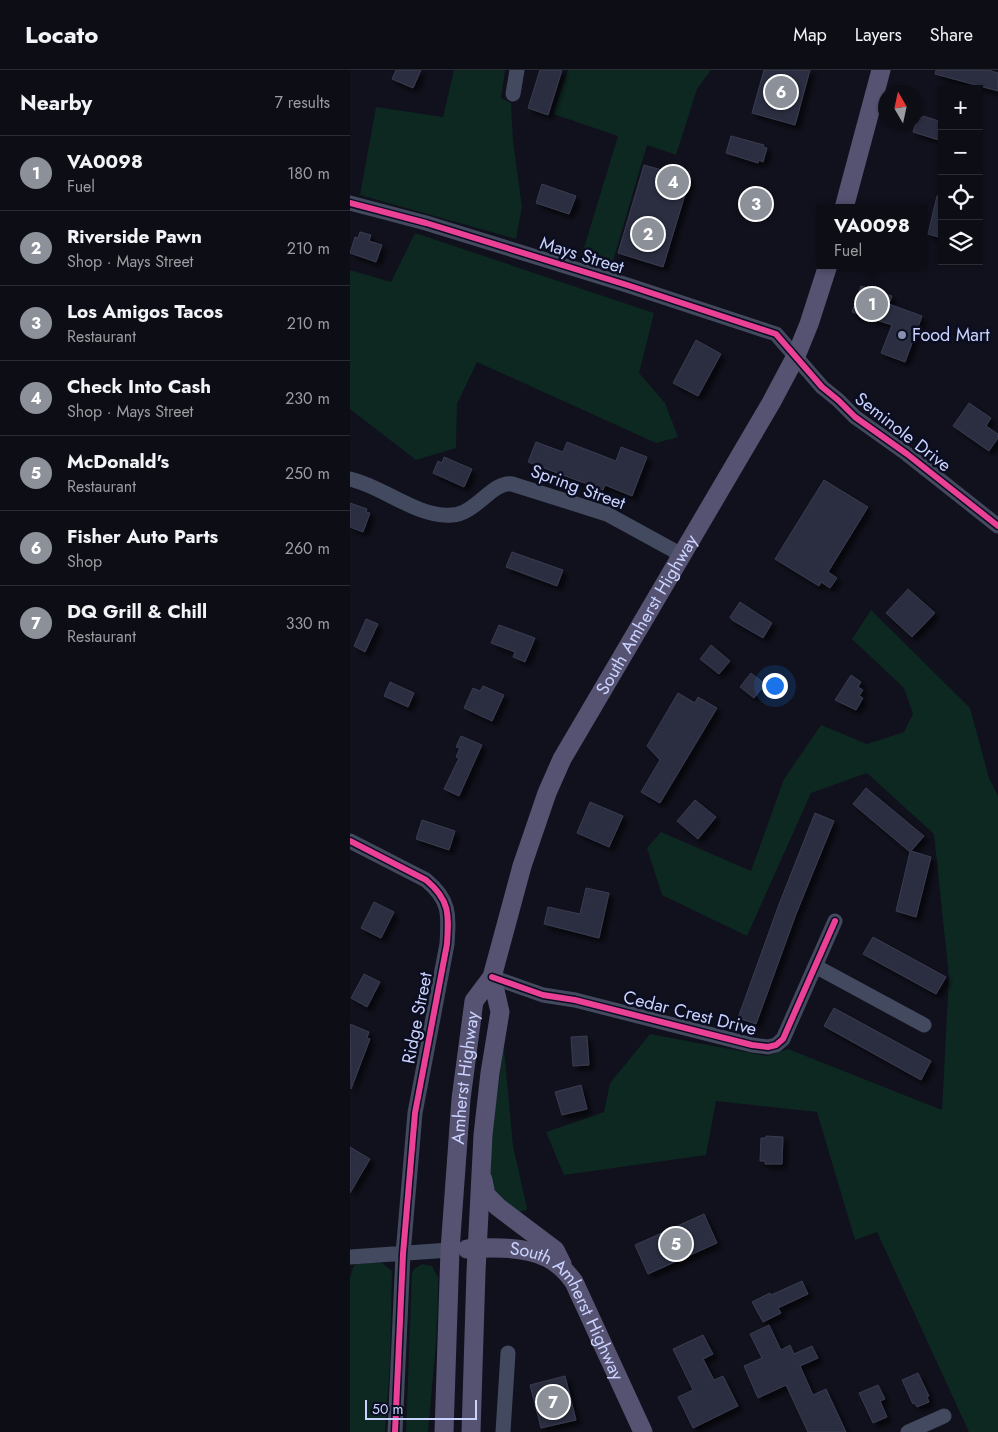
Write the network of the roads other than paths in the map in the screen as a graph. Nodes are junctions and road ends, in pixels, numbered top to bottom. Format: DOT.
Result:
graph roads {
  1 [pos="516,70"];
  2 [pos="881,70"];
  3 [pos="513,94"];
  4 [pos="350,203"];
  5 [pos="845,204"];
  6 [pos="827,269"];
  7 [pos="796,356"];
  8 [pos="350,479"];
  9 [pos="998,526"];
  10 [pos="682,555"];
  11 [pos="350,841"];
  12 [pos="834,921"];
  13 [pos="815,966"];
  14 [pos="492,977"];
  15 [pos="924,1025"];
  16 [pos="481,1172"];
  17 [pos="478,1248"];
  18 [pos="450,1250"];
  19 [pos="403,1254"];
  20 [pos="350,1256"];
  21 [pos="565,1270"];
  22 [pos="508,1353"];
  23 [pos="944,1416"];
  24 [pos="395,1432"];
  25 [pos="444,1432"];
  26 [pos="471,1432"];
  27 [pos="503,1432"];
  28 [pos="643,1432"];
  29 [pos="908,1432"];
  1 -- 3 [label="street"];
  2 -- 5 [label="main road"];
  4 -- 7 [label="street, Mays Street"];
  6 -- 7 [label="main road, South Amherst Highway"];
  7 -- 9 [label="street, Seminole Drive"];
  7 -- 10 [label="main road, South Amherst Highway"];
  8 -- 10 [label="street, Spring Street"];
  10 -- 14 [label="main road, South Amherst Highway"];
  11 -- 19 [label="street, Ridge Street"];
  12 -- 13 [label="street, Cedar Crest Drive"];
  13 -- 14 [label="street, Cedar Crest Drive"];
  13 -- 15 [label="street"];
  14 -- 16 [label="main road, Amherst Highway"];
  14 -- 18 [label="main road, Amherst Highway"];
  16 -- 17 [label="main road, Amherst Highway"];
  16 -- 21 [label="main road"];
  17 -- 18 [label="main road, South Amherst Highway"];
  17 -- 21 [label="main road, South Amherst Highway"];
  17 -- 26 [label="main road, Amherst Highway"];
  18 -- 19 [label="street"];
  18 -- 25 [label="main road, Amherst Highway"];
  19 -- 20 [label="street"];
  19 -- 24 [label="street, Ridge Street"];
  21 -- 28 [label="main road, South Amherst Highway"];
  22 -- 27 [label="street"];
  23 -- 29 [label="street"];
}
